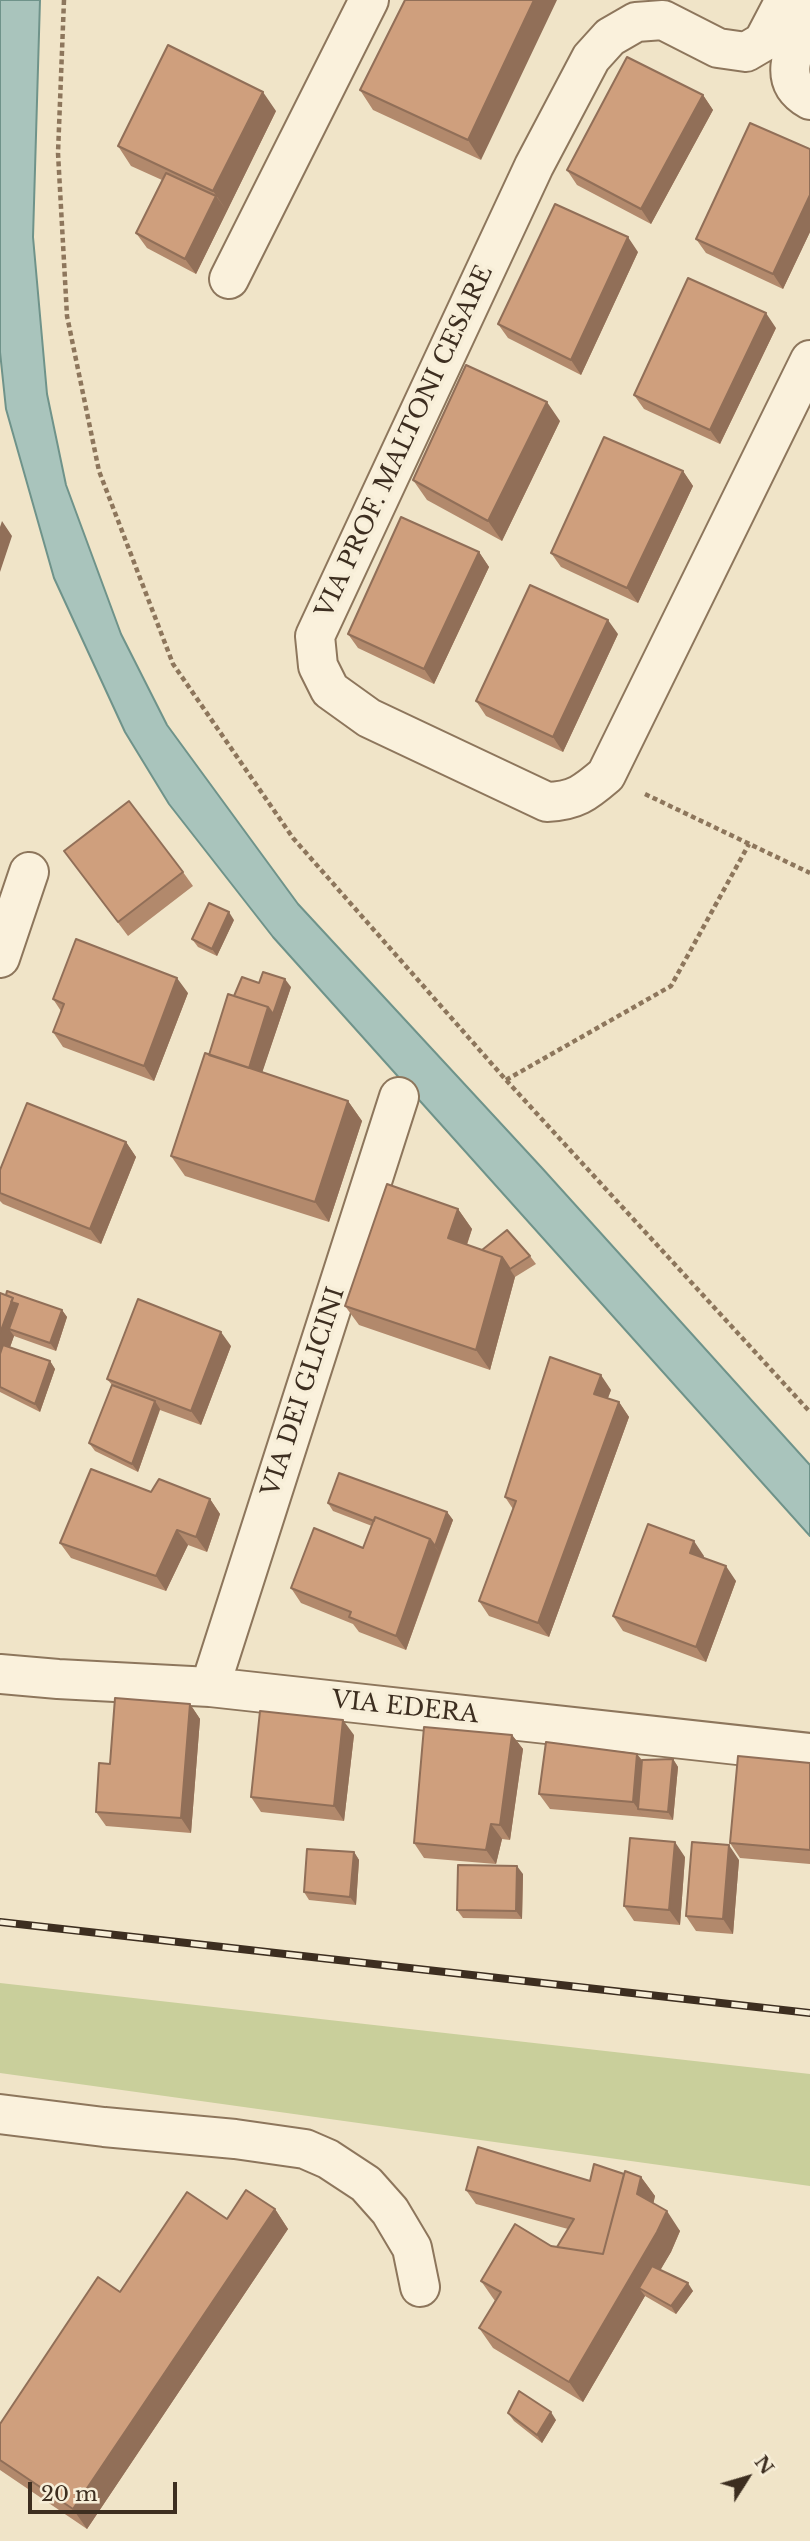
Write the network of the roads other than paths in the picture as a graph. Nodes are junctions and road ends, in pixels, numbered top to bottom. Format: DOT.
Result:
graph roads {
  1 [pos="369,0"];
  2 [pos="785,0"];
  3 [pos="810,16"];
  4 [pos="810,100"];
  5 [pos="229,279"];
  6 [pos="810,359"];
  7 [pos="29,872"];
  8 [pos="0,958"];
  9 [pos="399,1097"];
  10 [pos="0,1674"];
  11 [pos="210,1687"];
  12 [pos="810,1753"];
  13 [pos="0,2114"];
  14 [pos="420,2287"];
  1 -- 5 [label="street"];
  2 -- 6 [label="street, VIA PROF. MALTONI CESARE"];
  3 -- 4 [label="street"];
  7 -- 8 [label="street"];
  9 -- 11 [label="street, VIA DEI GLICINI"];
  10 -- 11 [label="street, VIA EDERA"];
  11 -- 12 [label="street, VIA EDERA"];
  13 -- 14 [label="street"];
}
